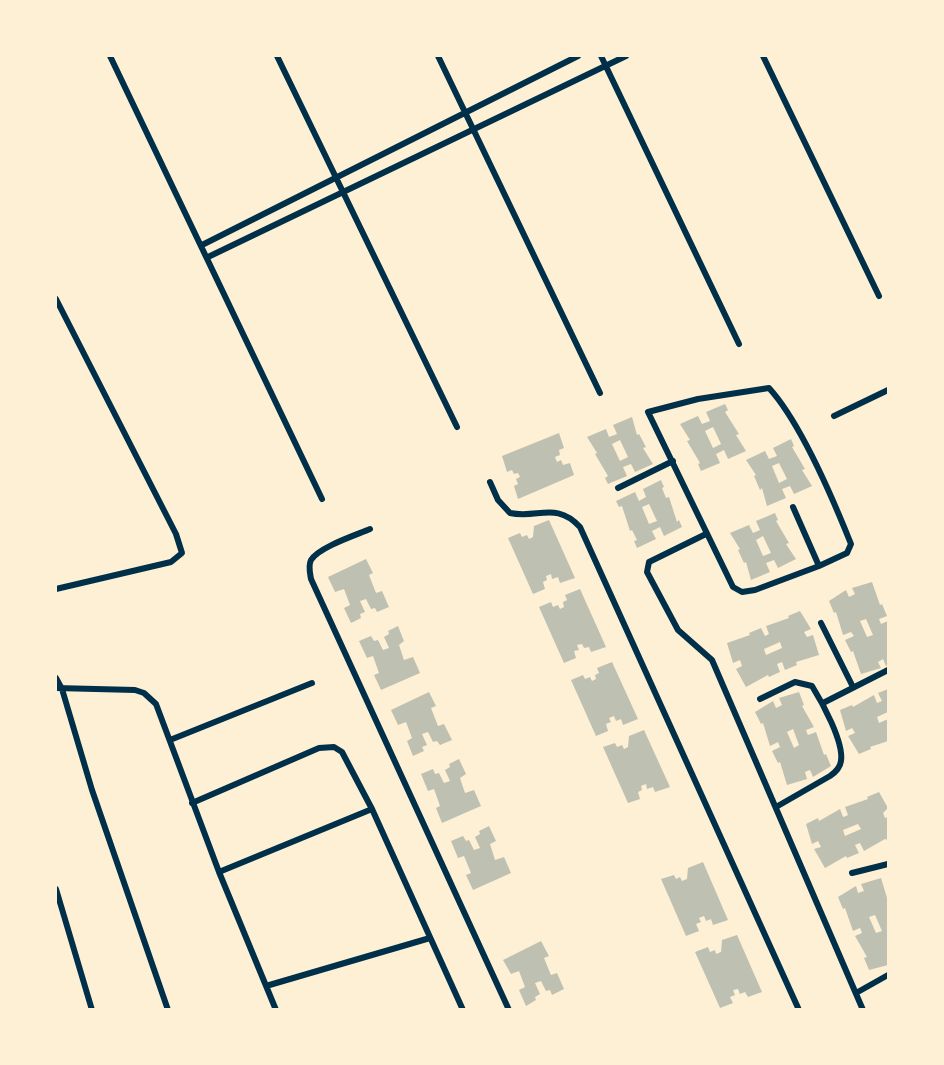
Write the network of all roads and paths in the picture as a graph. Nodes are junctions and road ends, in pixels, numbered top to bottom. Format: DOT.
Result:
graph roads {
  1 [pos="110,56"];
  2 [pos="278,56"];
  3 [pos="438,56"];
  4 [pos="578,56"];
  5 [pos="601,56"];
  6 [pos="626,56"];
  7 [pos="764,56"];
  8 [pos="606,66"];
  9 [pos="466,111"];
  10 [pos="474,128"];
  11 [pos="336,176"];
  12 [pos="345,192"];
  13 [pos="202,245"];
  14 [pos="208,257"];
  15 [pos="879,296"];
  16 [pos="56,299"];
  17 [pos="739,344"];
  18 [pos="888,390"];
  19 [pos="600,393"];
  20 [pos="834,416"];
  21 [pos="457,427"];
  22 [pos="673,461"];
  23 [pos="490,482"];
  24 [pos="618,488"];
  25 [pos="322,499"];
  26 [pos="793,507"];
  27 [pos="370,529"];
  28 [pos="706,534"];
  29 [pos="819,566"];
  30 [pos="56,589"];
  31 [pos="821,623"];
  32 [pos="888,670"];
  33 [pos="56,678"];
  34 [pos="312,683"];
  35 [pos="853,687"];
  36 [pos="59,688"];
  37 [pos="760,699"];
  38 [pos="822,703"];
  39 [pos="170,740"];
  40 [pos="192,803"];
  41 [pos="776,807"];
  42 [pos="372,809"];
  43 [pos="888,864"];
  44 [pos="219,872"];
  45 [pos="852,873"];
  46 [pos="56,889"];
  47 [pos="430,938"];
  48 [pos="888,975"];
  49 [pos="266,986"];
  50 [pos="856,993"];
  51 [pos="92,1010"];
  52 [pos="168,1010"];
  53 [pos="276,1010"];
  54 [pos="463,1010"];
  55 [pos="509,1010"];
  56 [pos="799,1010"];
  57 [pos="863,1010"];
  1 -- 13 [label="street"];
  2 -- 11 [label="street"];
  3 -- 9 [label="street"];
  4 -- 9 [label="street"];
  5 -- 8 [label="street"];
  6 -- 8 [label="street"];
  7 -- 15 [label="street"];
  8 -- 10 [label="street"];
  8 -- 17 [label="street"];
  9 -- 10 [label="street"];
  9 -- 11 [label="street"];
  10 -- 12 [label="street"];
  10 -- 19 [label="street"];
  11 -- 12 [label="street"];
  11 -- 13 [label="street"];
  12 -- 14 [label="street"];
  12 -- 21 [label="street"];
  13 -- 14 [label="street"];
  14 -- 25 [label="street"];
  16 -- 30 [label="street"];
  18 -- 20 [label="street"];
  22 -- 24 [label="street"];
  22 -- 28 [label="street"];
  22 -- 29 [label="street"];
  23 -- 56 [label="street"];
  26 -- 29 [label="street"];
  27 -- 55 [label="street"];
  28 -- 29 [label="street"];
  28 -- 41 [label="street"];
  31 -- 35 [label="street"];
  32 -- 35 [label="street"];
  33 -- 36 [label="street"];
  34 -- 39 [label="street"];
  35 -- 38 [label="street"];
  36 -- 39 [label="street"];
  36 -- 52 [label="street"];
  37 -- 38 [label="street"];
  38 -- 41 [label="street"];
  39 -- 40 [label="street"];
  40 -- 42 [label="street"];
  40 -- 44 [label="street"];
  41 -- 50 [label="street"];
  42 -- 44 [label="street"];
  42 -- 47 [label="street"];
  43 -- 45 [label="street"];
  44 -- 49 [label="street"];
  46 -- 51 [label="street"];
  47 -- 49 [label="street"];
  47 -- 54 [label="street"];
  48 -- 50 [label="street"];
  49 -- 53 [label="street"];
  50 -- 57 [label="street"];
}
